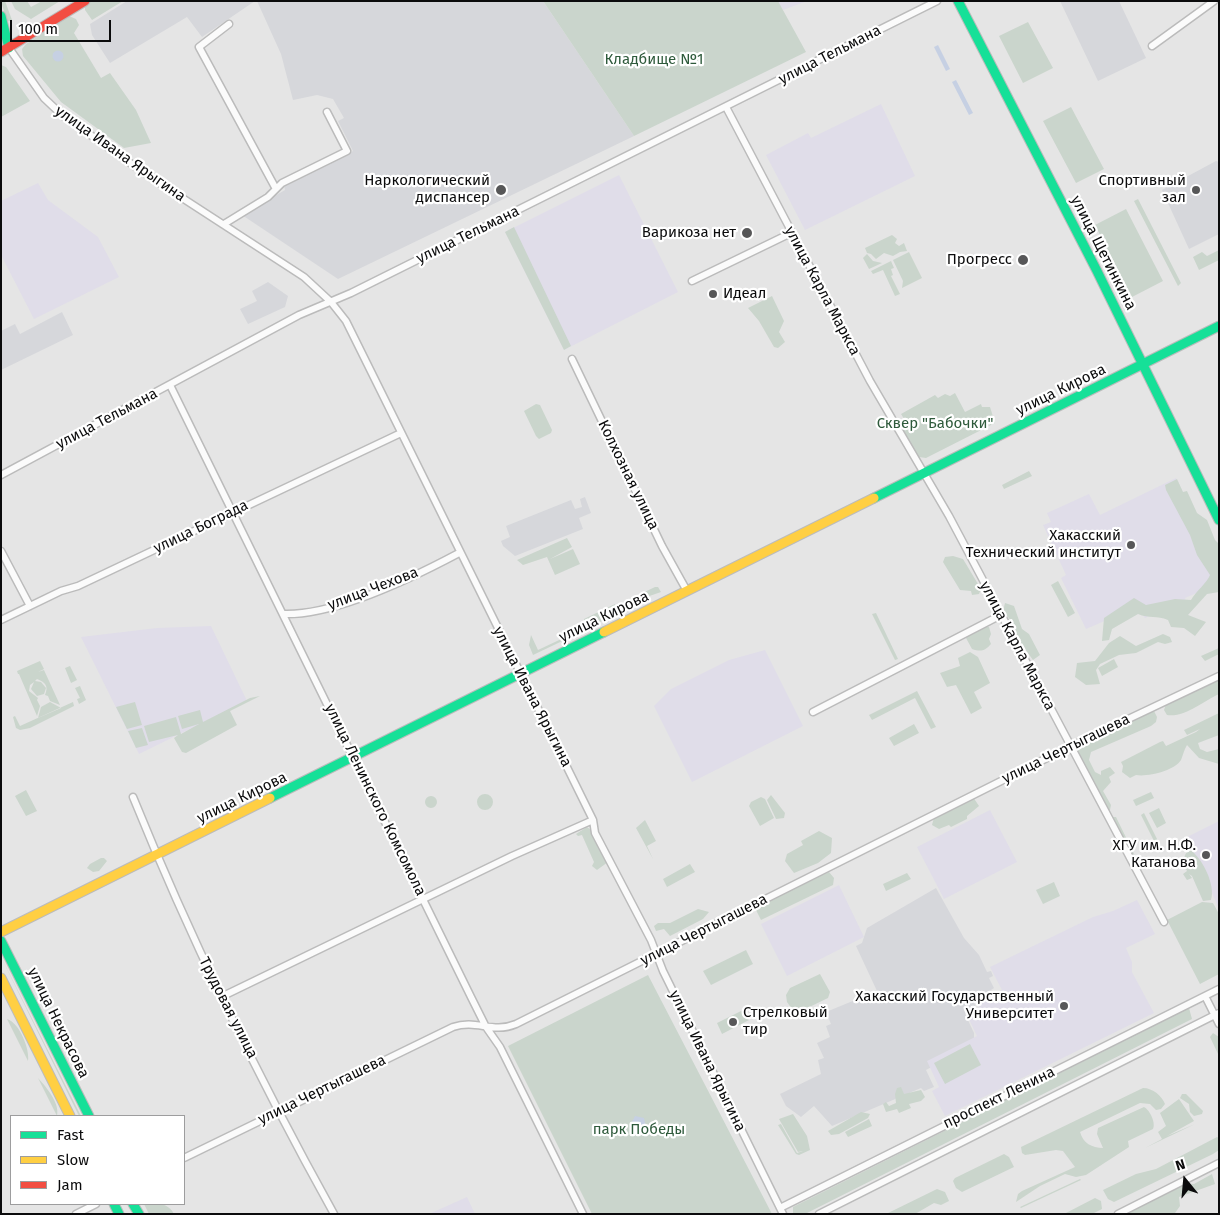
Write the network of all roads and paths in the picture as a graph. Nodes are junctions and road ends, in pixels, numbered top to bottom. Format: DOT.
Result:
graph roads {
  1 [pos="85,1"];
  2 [pos="937,1"];
  3 [pos="958,1"];
  4 [pos="1214,1"];
  5 [pos="1,16"];
  6 [pos="229,24"];
  7 [pos="1,38"];
  8 [pos="1152,46"];
  9 [pos="5,50"];
  10 [pos="726,107"];
  11 [pos="327,112"];
  12 [pos="276,189"];
  13 [pos="224,224"];
  14 [pos="791,232"];
  15 [pos="692,280"];
  16 [pos="331,302"];
  17 [pos="1219,326"];
  18 [pos="572,359"];
  19 [pos="1143,364"];
  20 [pos="170,385"];
  21 [pos="401,433"];
  22 [pos="924,473"];
  23 [pos="1,475"];
  24 [pos="233,511"];
  25 [pos="1219,520"];
  26 [pos="1,551"];
  27 [pos="460,553"];
  28 [pos="687,591"];
  29 [pos="30,606"];
  30 [pos="283,614"];
  31 [pos="1001,615"];
  32 [pos="1,620"];
  33 [pos="520,674"];
  34 [pos="1219,676"];
  35 [pos="813,712"];
  36 [pos="1070,747"];
  37 [pos="354,758"];
  38 [pos="133,797"];
  39 [pos="592,820"];
  40 [pos="157,855"];
  41 [pos="424,898"];
  42 [pos="1164,922"];
  43 [pos="1,932"];
  44 [pos="1,942"];
  45 [pos="656,954"];
  46 [pos="1,978"];
  47 [pos="1219,989"];
  48 [pos="1205,996"];
  49 [pos="221,997"];
  50 [pos="1217,1014"];
  51 [pos="1219,1024"];
  52 [pos="486,1027"];
  53 [pos="280,1110"];
  54 [pos="70,1115"];
  55 [pos="88,1115"];
  56 [pos="185,1158"];
  57 [pos="1219,1163"];
  58 [pos="94,1205"];
  59 [pos="781,1211"];
  60 [pos="76,1214"];
  61 [pos="334,1214"];
  62 [pos="583,1214"];
  63 [pos="819,1214"];
  64 [pos="1118,1214"];
  1 -- 9 [label="main road"];
  2 -- 10 [label="street, улица Тельмана"];
  3 -- 19 [label="main road, улица Щетинкина"];
  4 -- 8 [label="street"];
  5 -- 9 [label="main road"];
  6 -- 12 [label="street"];
  7 -- 9 [label="main road"];
  9 -- 13 [label="street, улица Ивана Ярыгина"];
  10 -- 14 [label="street, улица Карла Маркса"];
  10 -- 16 [label="street, улица Тельмана"];
  11 -- 12 [label="street"];
  12 -- 13 [label="street"];
  13 -- 16 [label="street, улица Ивана Ярыгина"];
  14 -- 15 [label="street"];
  14 -- 22 [label="street, улица Карла Маркса"];
  16 -- 20 [label="street, улица Тельмана"];
  16 -- 21 [label="street, улица Ивана Ярыгина"];
  17 -- 19 [label="main road, улица Кирова"];
  18 -- 28 [label="street, Колхозная улица"];
  19 -- 22 [label="main road, улица Кирова"];
  19 -- 25 [label="main road, улица Щетинкина"];
  20 -- 23 [label="street, улица Тельмана"];
  20 -- 24 [label="street, улица Ленинского Комсомола"];
  21 -- 24 [label="street, улица Бограда"];
  21 -- 27 [label="street, улица Ивана Ярыгина"];
  22 -- 28 [label="main road, улица Кирова"];
  22 -- 31 [label="street, улица Карла Маркса"];
  24 -- 29 [label="street, улица Бограда"];
  24 -- 30 [label="street, улица Ленинского Комсомола"];
  26 -- 29 [label="street"];
  27 -- 30 [label="street, улица Чехова"];
  27 -- 33 [label="street, улица Ивана Ярыгина"];
  28 -- 33 [label="main road, улица Кирова"];
  29 -- 32 [label="street, улица Бограда"];
  30 -- 37 [label="street, улица Ленинского Комсомола"];
  31 -- 35 [label="street"];
  31 -- 36 [label="street, улица Карла Маркса"];
  33 -- 37 [label="main road, улица Кирова"];
  33 -- 39 [label="street, улица Ивана Ярыгина"];
  34 -- 36 [label="street, улица Чертыгашева"];
  36 -- 42 [label="street, улица Карла Маркса"];
  36 -- 45 [label="street, улица Чертыгашева"];
  37 -- 40 [label="main road, улица Кирова"];
  37 -- 41 [label="street, улица Ленинского Комсомола"];
  38 -- 40 [label="street, Трудовая улица"];
  39 -- 41 [label="street"];
  39 -- 45 [label="street, улица Ивана Ярыгина"];
  40 -- 43 [label="main road, улица Кирова"];
  40 -- 49 [label="street, Трудовая улица"];
  41 -- 49 [label="street"];
  41 -- 52 [label="street, улица Ленинского Комсомола"];
  44 -- 55 [label="main road, улица Некрасова"];
  45 -- 52 [label="street, улица Чертыгашева"];
  45 -- 59 [label="street, улица Ивана Ярыгина"];
  46 -- 54 [label="main road, улица Некрасова"];
  47 -- 48 [label="street, проспект Ленина"];
  48 -- 50 [label="street"];
  48 -- 59 [label="street, проспект Ленина"];
  49 -- 53 [label="street, Трудовая улица"];
  50 -- 51 [label="street"];
  50 -- 63 [label="street, проспект Ленина"];
  52 -- 53 [label="street, улица Чертыгашева"];
  52 -- 62 [label="street, улица Ленинского Комсомола"];
  53 -- 56 [label="street, улица Чертыгашева"];
  53 -- 61 [label="street, Трудовая улица"];
  57 -- 64 [label="street"];
  58 -- 60 [label="street"];
}
